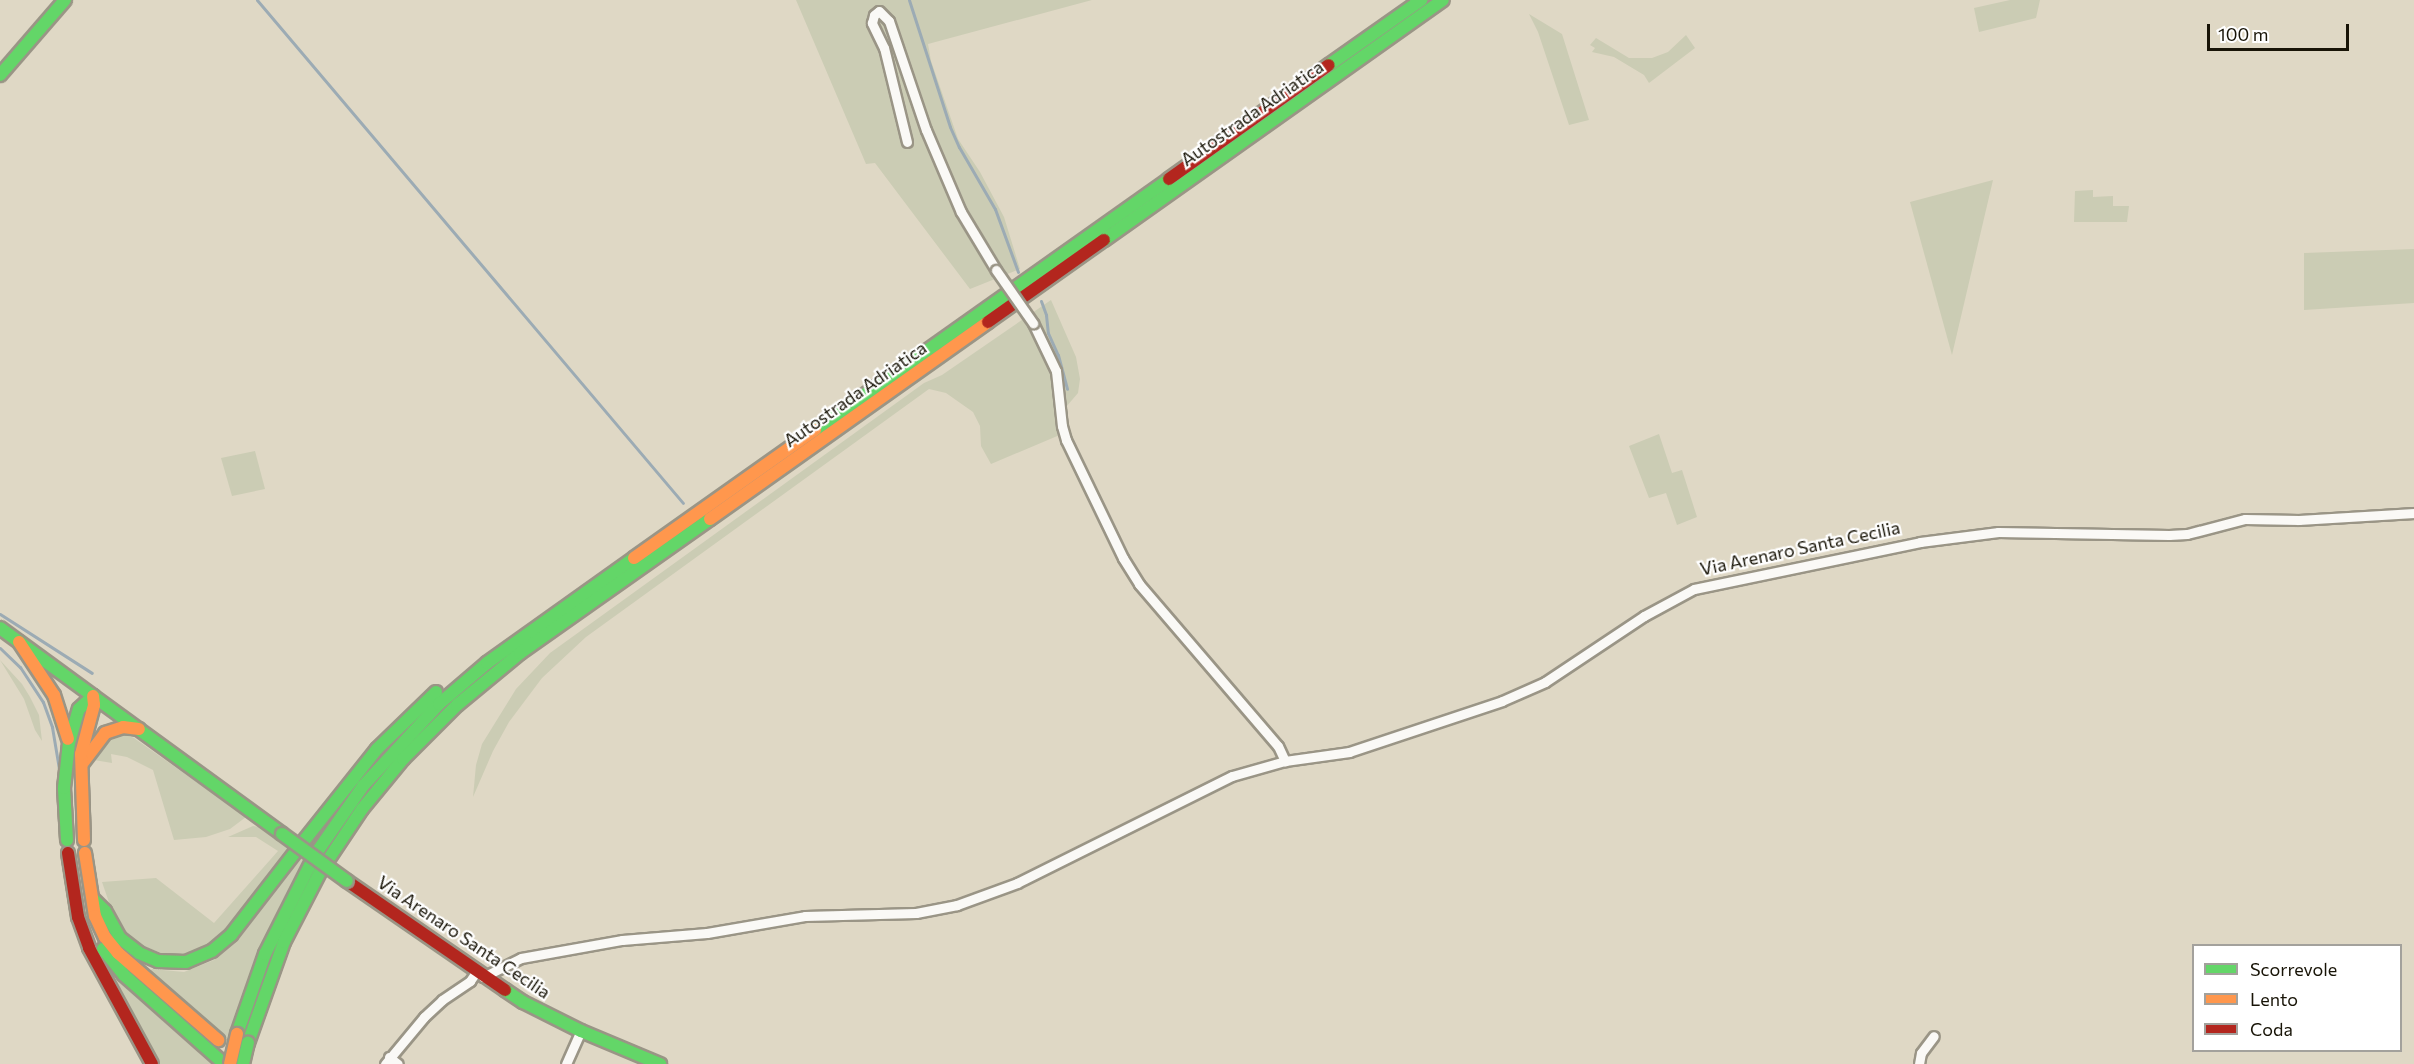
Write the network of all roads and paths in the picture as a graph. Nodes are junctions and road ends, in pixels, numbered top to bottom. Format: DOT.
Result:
graph roads {
  1 [pos="65,0"];
  2 [pos="1421,0"];
  3 [pos="1443,0"];
  4 [pos="0,75"];
  5 [pos="908,142"];
  6 [pos="2414,513"];
  7 [pos="607,576"];
  8 [pos="0,628"];
  9 [pos="19,642"];
  10 [pos="93,696"];
  11 [pos="139,729"];
  12 [pos="69,743"];
  13 [pos="1285,761"];
  14 [pos="82,764"];
  15 [pos="320,860"];
  16 [pos="76,898"];
  17 [pos="93,899"];
  18 [pos="480,974"];
  19 [pos="581,1031"];
  20 [pos="1935,1035"];
  21 [pos="219,1040"];
  22 [pos="387,1060"];
  23 [pos="226,1062"];
  24 [pos="152,1064"];
  25 [pos="243,1064"];
  26 [pos="398,1064"];
  27 [pos="566,1064"];
  28 [pos="660,1064"];
  29 [pos="1918,1064"];
  1 -- 4 [label="main road"];
  2 -- 7 [label="main road, Autostrada Adriatica"];
  3 -- 15 [label="main road, Autostrada Adriatica"];
  5 -- 13 [label="street, bridge"];
  6 -- 13 [label="street, Via Arenaro Santa Cecilia"];
  7 -- 15 [label="main road, Autostrada Adriatica"];
  7 -- 17 [label="main road"];
  8 -- 9 [label="main road, Via Arenaro Santa Cecilia"];
  9 -- 10 [label="main road, Via Arenaro Santa Cecilia"];
  9 -- 12 [label="main road"];
  10 -- 11 [label="main road, Via Arenaro Santa Cecilia"];
  10 -- 12 [label="main road"];
  10 -- 14 [label="main road"];
  11 -- 14 [label="main road"];
  11 -- 18 [label="main road, Via Arenaro Santa Cecilia, bridge"];
  12 -- 16 [label="main road"];
  13 -- 18 [label="street, Via Arenaro Santa Cecilia"];
  14 -- 17 [label="main road"];
  15 -- 23 [label="main road, Autostrada Adriatica, bridge"];
  15 -- 25 [label="main road, Autostrada Adriatica, bridge"];
  16 -- 23 [label="main road"];
  16 -- 24 [label="main road"];
  17 -- 21 [label="main road"];
  18 -- 19 [label="main road, Via Arenaro Santa Cecilia"];
  18 -- 22 [label="street, Via Arenaro Santa Cecilia"];
  19 -- 27 [label="street"];
  19 -- 28 [label="main road, Via Arenaro Santa Cecilia"];
  20 -- 29 [label="street"];
  22 -- 26 [label="street"];
}
